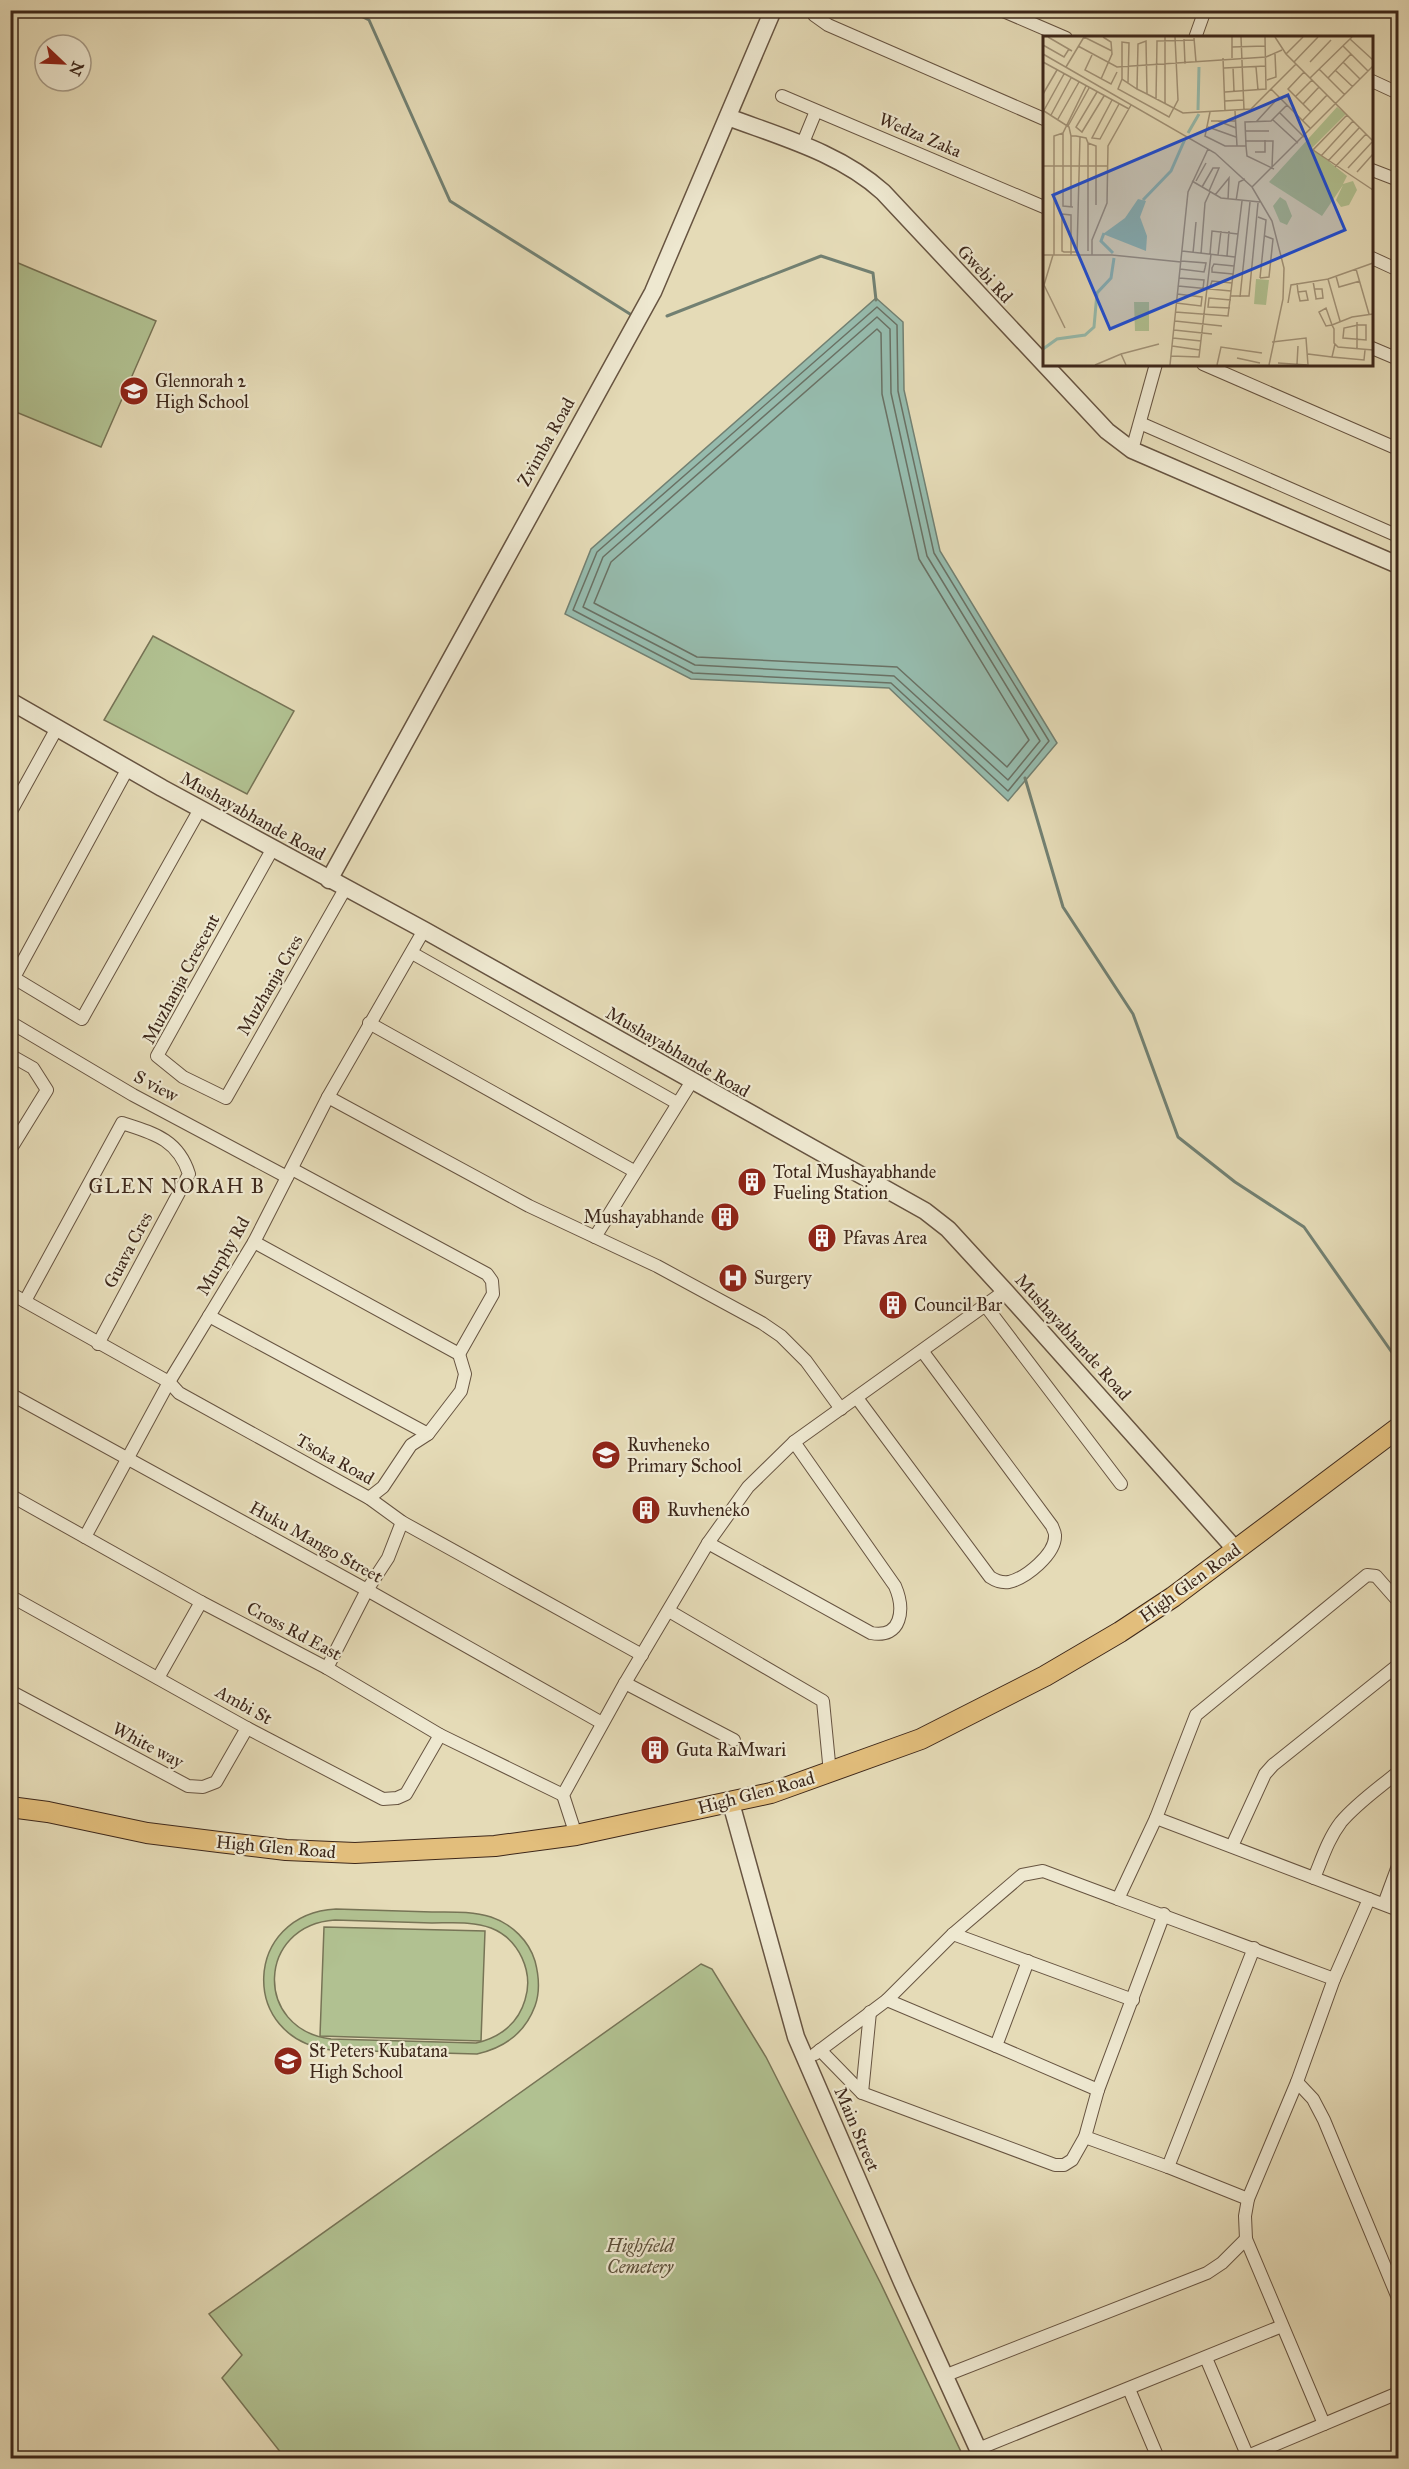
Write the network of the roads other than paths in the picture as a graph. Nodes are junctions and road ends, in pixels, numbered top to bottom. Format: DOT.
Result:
graph roads {
  1 [pos="773,10"];
  2 [pos="813,10"];
  3 [pos="1001,10"];
  4 [pos="1205,10"];
  5 [pos="1061,36"];
  6 [pos="1196,36"];
  7 [pos="1373,82"];
  8 [pos="1398,93"];
  9 [pos="782,96"];
  10 [pos="816,111"];
  11 [pos="728,117"];
  12 [pos="1043,119"];
  13 [pos="802,145"];
  14 [pos="1373,171"];
  15 [pos="1398,180"];
  16 [pos="1043,207"];
  17 [pos="1373,259"];
  18 [pos="1398,270"];
  19 [pos="1373,349"];
  20 [pos="1398,359"];
  21 [pos="1043,363"];
  22 [pos="1046,366"];
  23 [pos="1155,366"];
  24 [pos="1208,366"];
  25 [pos="1140,423"];
  26 [pos="1398,449"];
  27 [pos="1132,450"];
  28 [pos="1398,536"];
  29 [pos="1398,565"];
  30 [pos="10,701"];
  31 [pos="57,728"];
  32 [pos="128,768"];
  33 [pos="200,809"];
  34 [pos="10,813"];
  35 [pos="273,848"];
  36 [pos="329,880"];
  37 [pos="345,889"];
  38 [pos="424,930"];
  39 [pos="412,952"];
  40 [pos="12,980"];
  41 [pos="10,1022"];
  42 [pos="369,1023"];
  43 [pos="10,1055"];
  44 [pos="692,1081"];
  45 [pos="328,1097"];
  46 [pos="226,1098"];
  47 [pos="677,1103"];
  48 [pos="10,1150"];
  49 [pos="634,1171"];
  50 [pos="290,1173"];
  51 [pos="595,1237"];
  52 [pos="254,1242"];
  53 [pos="1005,1291"];
  54 [pos="10,1293"];
  55 [pos="25,1301"];
  56 [pos="985,1305"];
  57 [pos="209,1316"];
  58 [pos="98,1344"];
  59 [pos="922,1352"];
  60 [pos="459,1354"];
  61 [pos="170,1382"];
  62 [pos="10,1394"];
  63 [pos="856,1398"];
  64 [pos="841,1409"];
  65 [pos="1398,1428"];
  66 [pos="428,1434"];
  67 [pos="794,1442"];
  68 [pos="128,1459"];
  69 [pos="1121,1484"];
  70 [pos="10,1495"];
  71 [pos="369,1498"];
  72 [pos="402,1522"];
  73 [pos="86,1536"];
  74 [pos="708,1543"];
  75 [pos="1236,1550"];
  76 [pos="367,1590"];
  77 [pos="10,1596"];
  78 [pos="1398,1601"];
  79 [pos="201,1602"];
  80 [pos="669,1611"];
  81 [pos="642,1655"];
  82 [pos="1398,1665"];
  83 [pos="327,1668"];
  84 [pos="158,1678"];
  85 [pos="625,1683"];
  86 [pos="10,1691"];
  87 [pos="602,1723"];
  88 [pos="247,1728"];
  89 [pos="440,1736"];
  90 [pos="734,1740"];
  91 [pos="1398,1772"];
  92 [pos="830,1773"];
  93 [pos="563,1795"];
  94 [pos="731,1803"];
  95 [pos="14,1807"];
  96 [pos="1156,1818"];
  97 [pos="576,1835"];
  98 [pos="1232,1846"];
  99 [pos="1398,1866"];
  100 [pos="1314,1878"];
  101 [pos="1118,1899"];
  102 [pos="1369,1899"];
  103 [pos="1384,1904"];
  104 [pos="1398,1910"];
  105 [pos="1164,1914"];
  106 [pos="953,1934"];
  107 [pos="1254,1948"];
  108 [pos="1028,1961"];
  109 [pos="1334,1979"];
  110 [pos="887,2000"];
  111 [pos="1133,2000"];
  112 [pos="870,2013"];
  113 [pos="996,2046"];
  114 [pos="813,2055"];
  115 [pos="1297,2082"];
  116 [pos="1098,2090"];
  117 [pos="862,2092"];
  118 [pos="1085,2137"];
  119 [pos="1168,2167"];
  120 [pos="1248,2199"];
  121 [pos="1246,2240"];
  122 [pos="1398,2298"];
  123 [pos="1282,2326"];
  124 [pos="1206,2358"];
  125 [pos="944,2376"];
  126 [pos="1129,2389"];
  127 [pos="1398,2393"];
  128 [pos="1324,2424"];
  129 [pos="980,2454"];
  130 [pos="1158,2458"];
  131 [pos="1246,2458"];
  1 -- 11 [label="street, Zvimba Road"];
  2 -- 12 [label="street"];
  3 -- 5 [label="street"];
  4 -- 6 [label="street"];
  7 -- 8 [label="street"];
  9 -- 10 [label="street, Wedza Zaka"];
  10 -- 13 [label="street"];
  10 -- 16 [label="street, Wedza Zaka"];
  11 -- 13 [label="street, Gwebi Rd"];
  11 -- 36 [label="street, Zvimba Road"];
  13 -- 21 [label="street, Gwebi Rd"];
  14 -- 15 [label="street"];
  17 -- 18 [label="street"];
  19 -- 20 [label="street"];
  22 -- 27 [label="street, Gwebi Rd"];
  23 -- 25 [label="street"];
  24 -- 26 [label="street"];
  25 -- 27 [label="street"];
  25 -- 28 [label="street"];
  27 -- 29 [label="street, Gwebi Rd"];
  30 -- 31 [label="street, Mushayabhande Road"];
  31 -- 32 [label="street, Mushayabhande Road"];
  31 -- 34 [label="street"];
  32 -- 33 [label="street, Mushayabhande Road"];
  32 -- 40 [label="street"];
  33 -- 35 [label="street, Mushayabhande Road"];
  33 -- 40 [label="street"];
  35 -- 36 [label="street, Mushayabhande Road"];
  35 -- 46 [label="street, Muzhanja Crescent"];
  36 -- 37 [label="street, Mushayabhande Road"];
  37 -- 38 [label="street, Mushayabhande Road"];
  37 -- 46 [label="street, Muzhanja Cres"];
  38 -- 39 [label="street, Murphy Rd"];
  38 -- 44 [label="street, Mushayabhande Road"];
  39 -- 42 [label="street, Murphy Rd"];
  39 -- 47 [label="street"];
  41 -- 50 [label="street, S view"];
  42 -- 45 [label="street, Murphy Rd"];
  42 -- 49 [label="street"];
  43 -- 48 [label="street"];
  44 -- 47 [label="street"];
  44 -- 53 [label="street, Mushayabhande Road"];
  45 -- 50 [label="street, Murphy Rd"];
  45 -- 51 [label="street"];
  47 -- 49 [label="street"];
  49 -- 51 [label="street"];
  50 -- 52 [label="street, Murphy Rd"];
  50 -- 60 [label="street, S view"];
  51 -- 64 [label="street"];
  52 -- 57 [label="street, Murphy Rd"];
  52 -- 60 [label="street"];
  53 -- 56 [label="street"];
  53 -- 75 [label="street, Mushayabhande Road"];
  54 -- 55 [label="street, Tsoka Road"];
  55 -- 58 [label="street, Tsoka Road"];
  55 -- 58 [label="street, Guava Cres"];
  56 -- 59 [label="street"];
  56 -- 69 [label="street"];
  57 -- 61 [label="street, Murphy Rd"];
  57 -- 66 [label="street"];
  58 -- 61 [label="street, Tsoka Road"];
  59 -- 63 [label="street"];
  59 -- 63 [label="street"];
  60 -- 66 [label="street"];
  61 -- 68 [label="street, Murphy Rd"];
  61 -- 71 [label="street, Tsoka Road"];
  62 -- 68 [label="street, Huku Mango Street"];
  63 -- 64 [label="street"];
  64 -- 67 [label="street"];
  65 -- 75 [label="main road, High Glen Road"];
  66 -- 71 [label="street"];
  67 -- 74 [label="street"];
  67 -- 74 [label="street"];
  68 -- 73 [label="street, Murphy Rd"];
  68 -- 76 [label="street, Huku Mango Street"];
  70 -- 73 [label="street, Cross Rd East"];
  71 -- 72 [label="street, Tsoka Road"];
  72 -- 76 [label="street"];
  72 -- 81 [label="street, Tsoka Road"];
  73 -- 79 [label="street, Cross Rd East"];
  74 -- 80 [label="street"];
  75 -- 92 [label="main road, High Glen Road"];
  76 -- 83 [label="street"];
  76 -- 87 [label="street, Huku Mango Street"];
  77 -- 84 [label="street, Ambi St"];
  78 -- 96 [label="street"];
  79 -- 83 [label="street, Cross Rd East"];
  79 -- 84 [label="street"];
  80 -- 81 [label="street"];
  80 -- 92 [label="street"];
  81 -- 85 [label="street"];
  82 -- 98 [label="street"];
  83 -- 89 [label="street, Cross Rd East"];
  84 -- 88 [label="street, Ambi St"];
  85 -- 87 [label="street"];
  85 -- 90 [label="street"];
  86 -- 88 [label="street, White way"];
  87 -- 93 [label="street"];
  88 -- 89 [label="street, Ambi St"];
  89 -- 93 [label="street, Cross Rd East"];
  91 -- 100 [label="street"];
  92 -- 94 [label="main road, High Glen Road"];
  93 -- 97 [label="street"];
  94 -- 97 [label="main road, High Glen Road"];
  94 -- 114 [label="street, Main Street"];
  95 -- 97 [label="main road, High Glen Road"];
  96 -- 98 [label="street"];
  96 -- 101 [label="street"];
  98 -- 100 [label="street"];
  99 -- 103 [label="street"];
  100 -- 102 [label="street"];
  101 -- 105 [label="street"];
  101 -- 106 [label="street"];
  102 -- 103 [label="street"];
  102 -- 109 [label="street"];
  103 -- 104 [label="street"];
  105 -- 107 [label="street"];
  105 -- 111 [label="street"];
  106 -- 108 [label="street"];
  106 -- 110 [label="street"];
  107 -- 109 [label="street"];
  107 -- 119 [label="street"];
  108 -- 111 [label="street"];
  108 -- 113 [label="street"];
  109 -- 115 [label="street"];
  110 -- 112 [label="street"];
  110 -- 113 [label="street"];
  111 -- 116 [label="street"];
  112 -- 114 [label="street"];
  112 -- 117 [label="street"];
  113 -- 116 [label="street"];
  114 -- 117 [label="street"];
  114 -- 125 [label="street, Main Street"];
  115 -- 120 [label="street"];
  115 -- 122 [label="street"];
  116 -- 118 [label="street"];
  117 -- 118 [label="street"];
  118 -- 119 [label="street"];
  119 -- 120 [label="street"];
  120 -- 121 [label="street"];
  121 -- 123 [label="street"];
  121 -- 125 [label="street"];
  123 -- 124 [label="street"];
  123 -- 128 [label="street"];
  124 -- 126 [label="street"];
  124 -- 131 [label="street"];
  125 -- 129 [label="street, Main Street"];
  126 -- 129 [label="street"];
  126 -- 130 [label="street"];
  127 -- 128 [label="street"];
  128 -- 131 [label="street"];
}
